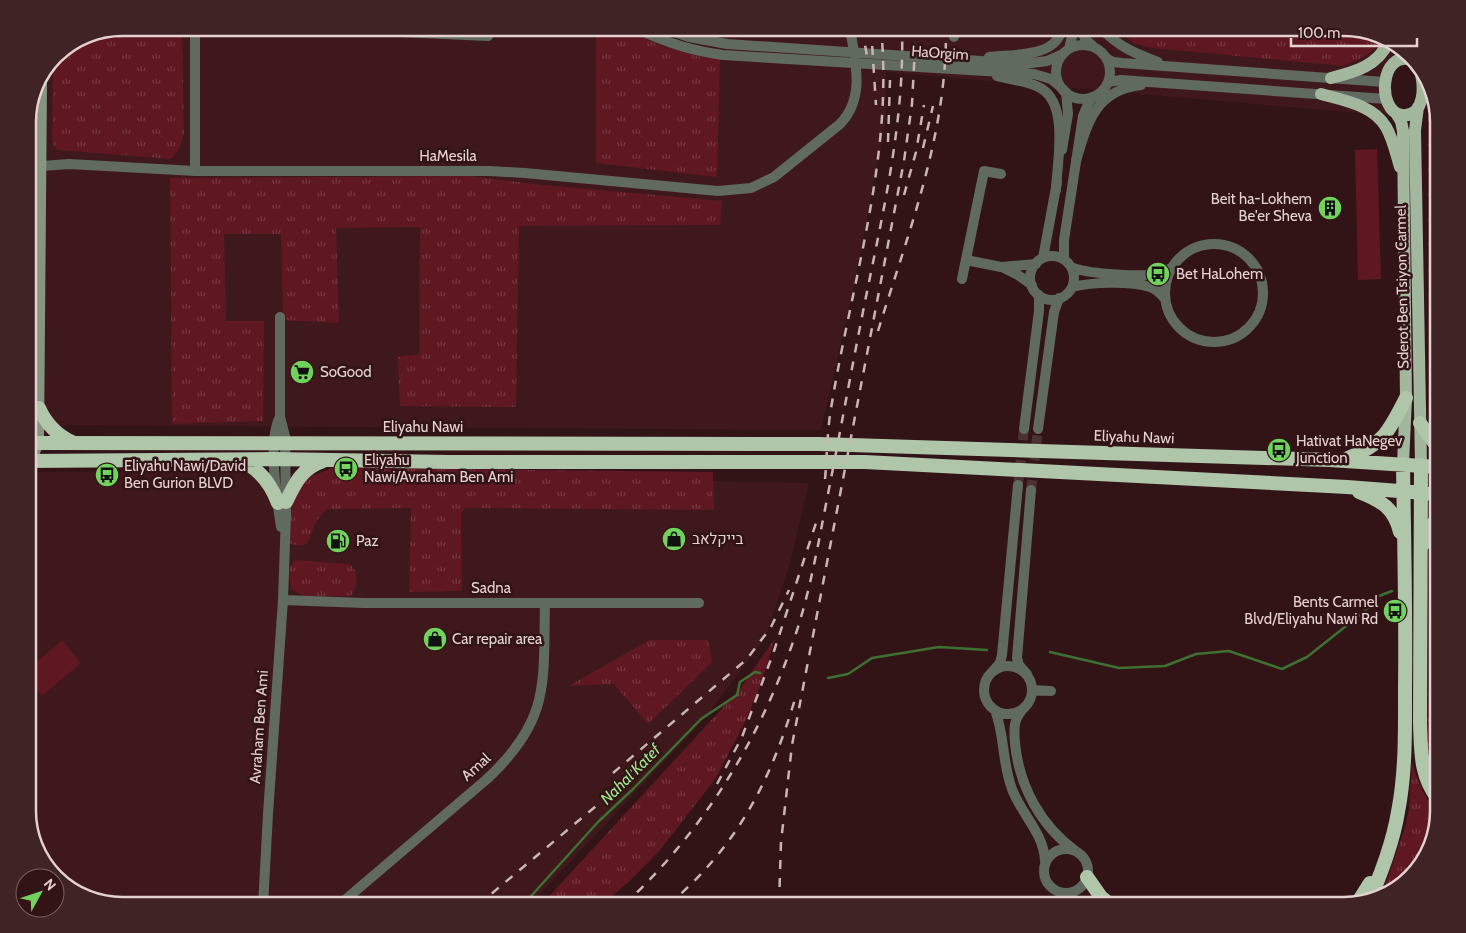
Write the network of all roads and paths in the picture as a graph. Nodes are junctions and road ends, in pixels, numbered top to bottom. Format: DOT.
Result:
graph roads {
  1 [pos="195,36"];
  2 [pos="653,36"];
  3 [pos="689,36"];
  4 [pos="851,36"];
  5 [pos="1059,36"];
  6 [pos="1072,36"];
  7 [pos="1084,36"];
  8 [pos="1109,36"];
  9 [pos="1093,47"];
  10 [pos="1386,48"];
  11 [pos="1066,51"];
  12 [pos="766,52"];
  13 [pos="1397,55"];
  14 [pos="1106,58"];
  15 [pos="1401,59"];
  16 [pos="1395,62"];
  17 [pos="958,63"];
  18 [pos="1184,68"];
  19 [pos="971,70"];
  20 [pos="1331,78"];
  21 [pos="1108,82"];
  22 [pos="1385,82"];
  23 [pos="1164,83"];
  24 [pos="1064,90"];
  25 [pos="1423,90"];
  26 [pos="42,92"];
  27 [pos="1321,94"];
  28 [pos="1093,97"];
  29 [pos="1386,99"];
  30 [pos="1418,108"];
  31 [pos="1396,113"];
  32 [pos="1076,161"];
  33 [pos="36,166"];
  34 [pos="42,166"];
  35 [pos="195,171"];
  36 [pos="1001,174"];
  37 [pos="1404,180"];
  38 [pos="1056,190"];
  39 [pos="1064,259"];
  40 [pos="966,260"];
  41 [pos="1040,261"];
  42 [pos="1001,267"];
  43 [pos="1071,267"];
  44 [pos="1172,268"];
  45 [pos="962,280"];
  46 [pos="1032,285"];
  47 [pos="1072,287"];
  48 [pos="1039,295"];
  49 [pos="1060,298"];
  50 [pos="1166,299"];
  51 [pos="280,317"];
  52 [pos="1406,398"];
  53 [pos="40,408"];
  54 [pos="1420,423"];
  55 [pos="36,428"];
  56 [pos="1024,429"];
  57 [pos="1038,429"];
  58 [pos="1430,437"];
  59 [pos="36,443"];
  60 [pos="75,443"];
  61 [pos="280,443"];
  62 [pos="36,458"];
  63 [pos="235,459"];
  64 [pos="280,459"];
  65 [pos="326,460"];
  66 [pos="1330,460"];
  67 [pos="1403,464"];
  68 [pos="1421,465"];
  69 [pos="1430,466"];
  70 [pos="1018,485"];
  71 [pos="1347,487"];
  72 [pos="1031,490"];
  73 [pos="1403,491"];
  74 [pos="1421,492"];
  75 [pos="1430,493"];
  76 [pos="282,503"];
  77 [pos="1430,531"];
  78 [pos="1404,548"];
  79 [pos="1421,549"];
  80 [pos="283,600"];
  81 [pos="545,603"];
  82 [pos="698,603"];
  83 [pos="992,672"];
  84 [pos="1027,674"];
  85 [pos="1032,690"];
  86 [pos="1052,691"];
  87 [pos="995,710"];
  88 [pos="1022,710"];
  89 [pos="1430,787"];
  90 [pos="1396,822"];
  91 [pos="1077,852"];
  92 [pos="1045,861"];
  93 [pos="1087,877"];
  94 [pos="1373,892"];
  95 [pos="1362,895"];
  96 [pos="263,897"];
  97 [pos="349,897"];
  98 [pos="1101,897"];
  1 -- 35 [label="street"];
  2 -- 12 [label="street, HaOrgim"];
  3 -- 12 [label="street, HaOrgim"];
  4 -- 35 [label="street, HaMesila"];
  5 -- 17 [label="street"];
  6 -- 11 [label="street"];
  7 -- 9 [label="street"];
  8 -- 18 [label="street"];
  9 -- 11 [label="street"];
  9 -- 14 [label="street"];
  10 -- 20 [label="main road"];
  11 -- 17 [label="street, HaOrgim"];
  11 -- 24 [label="street"];
  12 -- 17 [label="street, HaOrgim"];
  13 -- 16 [label="main road"];
  14 -- 18 [label="street"];
  14 -- 21 [label="street"];
  15 -- 16 [label="main road"];
  16 -- 22 [label="main road"];
  17 -- 19 [label="street, HaOrgim"];
  18 -- 20 [label="street"];
  19 -- 24 [label="street, HaOrgim"];
  19 -- 38 [label="street"];
  20 -- 22 [label="street"];
  21 -- 23 [label="street"];
  21 -- 28 [label="street"];
  22 -- 29 [label="main road"];
  23 -- 27 [label="street"];
  23 -- 32 [label="street"];
  24 -- 28 [label="street"];
  24 -- 38 [label="street"];
  25 -- 30 [label="main road, Sderot Ben Tsiyon Carmel"];
  26 -- 34 [label="main road"];
  27 -- 29 [label="street"];
  27 -- 37 [label="main road"];
  28 -- 32 [label="street"];
  29 -- 31 [label="main road, Sderot Ben Tsiyon Carmel"];
  30 -- 31 [label="main road"];
  30 -- 54 [label="main road, Sderot Ben Tsiyon Carmel"];
  31 -- 37 [label="main road, Sderot Ben Tsiyon Carmel"];
  32 -- 39 [label="street"];
  33 -- 34 [label="street, HaMesila"];
  34 -- 35 [label="street, HaMesila"];
  34 -- 53 [label="main road"];
  36 -- 40 [label="street"];
  37 -- 52 [label="main road, Sderot Ben Tsiyon Carmel"];
  38 -- 41 [label="street"];
  39 -- 41 [label="street"];
  39 -- 43 [label="street"];
  40 -- 42 [label="street"];
  40 -- 45 [label="street"];
  41 -- 42 [label="street"];
  41 -- 46 [label="street"];
  42 -- 46 [label="street"];
  43 -- 44 [label="street"];
  43 -- 47 [label="street"];
  44 -- 50 [label="street"];
  44 -- 50 [label="street"];
  46 -- 48 [label="street"];
  47 -- 49 [label="street"];
  47 -- 50 [label="street"];
  48 -- 49 [label="street"];
  48 -- 56 [label="street"];
  49 -- 57 [label="street"];
  51 -- 61 [label="street, Avraham Ben Ami"];
  52 -- 66 [label="highway"];
  52 -- 67 [label="main road, Sderot Ben Tsiyon Carmel"];
  53 -- 55 [label="main road"];
  53 -- 60 [label="highway"];
  54 -- 58 [label="highway"];
  54 -- 68 [label="main road, Sderot Ben Tsiyon Carmel"];
  59 -- 60 [label="highway, Eliyahu Nawi"];
  60 -- 61 [label="highway, Eliyahu Nawi"];
  61 -- 64 [label="street, Avraham Ben Ami"];
  61 -- 66 [label="highway, Eliyahu Nawi"];
  62 -- 63 [label="highway"];
  63 -- 64 [label="highway"];
  63 -- 76 [label="highway"];
  64 -- 65 [label="highway"];
  64 -- 76 [label="street, Avraham Ben Ami"];
  65 -- 71 [label="highway"];
  65 -- 76 [label="highway"];
  66 -- 67 [label="highway, Eliyahu Nawi"];
  67 -- 68 [label="highway, Eliyahu Nawi"];
  67 -- 73 [label="highway"];
  68 -- 69 [label="highway, Eliyahu Nawi"];
  68 -- 74 [label="highway"];
  70 -- 83 [label="street"];
  71 -- 73 [label="highway"];
  71 -- 78 [label="highway"];
  72 -- 84 [label="street"];
  73 -- 74 [label="highway"];
  73 -- 78 [label="highway"];
  74 -- 75 [label="highway"];
  74 -- 79 [label="highway"];
  76 -- 80 [label="street, Avraham Ben Ami"];
  77 -- 79 [label="highway"];
  78 -- 90 [label="highway"];
  79 -- 89 [label="highway"];
  80 -- 81 [label="street, Sadna"];
  80 -- 96 [label="street, Avraham Ben Ami"];
  81 -- 82 [label="street, Sadna"];
  81 -- 97 [label="street, Amal"];
  83 -- 84 [label="street"];
  83 -- 87 [label="street"];
  84 -- 85 [label="street"];
  85 -- 86 [label="street"];
  85 -- 88 [label="street"];
  87 -- 88 [label="street"];
  87 -- 92 [label="street"];
  88 -- 91 [label="street"];
  90 -- 94 [label="highway"];
  90 -- 95 [label="highway"];
  91 -- 92 [label="street"];
  91 -- 93 [label="street"];
  92 -- 93 [label="street"];
  93 -- 98 [label="highway"];
}
